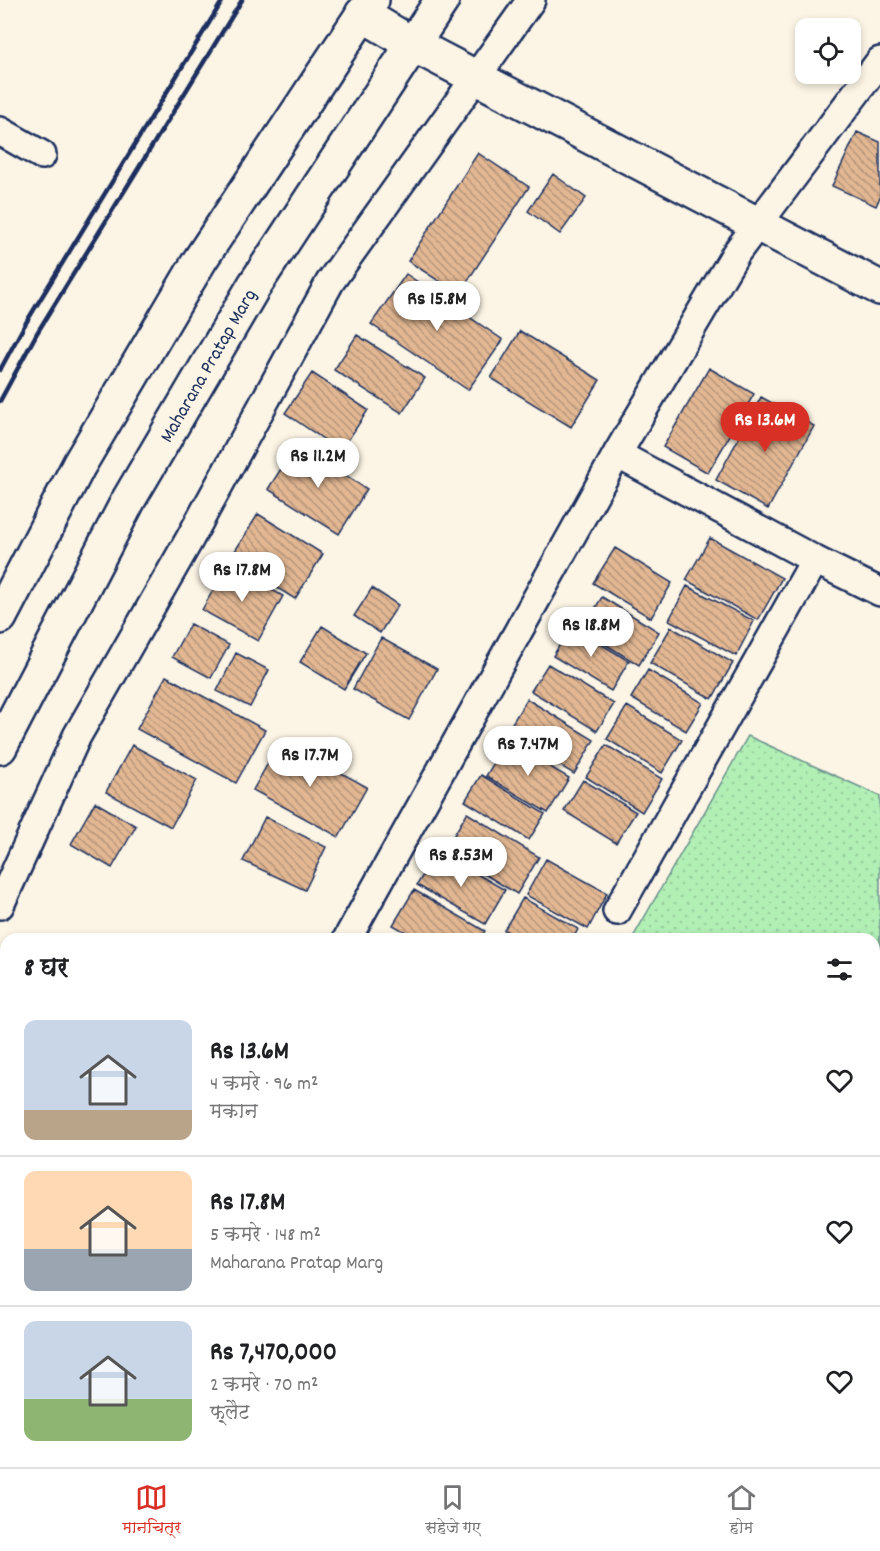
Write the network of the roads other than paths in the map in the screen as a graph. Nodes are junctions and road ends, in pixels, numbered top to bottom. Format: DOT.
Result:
graph roads {
  1 [pos="442,0"];
  2 [pos="531,0"];
  3 [pos="367,7"];
  4 [pos="412,44"];
  5 [pos="880,61"];
  6 [pos="477,77"];
  7 [pos="0,131"];
  8 [pos="42,155"];
  9 [pos="757,224"];
  10 [pos="880,288"];
  11 [pos="617,454"];
  12 [pos="815,560"];
  13 [pos="880,592"];
  14 [pos="0,617"];
  15 [pos="0,747"];
  16 [pos="0,905"];
  17 [pos="616,910"];
  18 [pos="350,933"];
  1 -- 4 [label="main road, Maharana Pratap Marg"];
  2 -- 6 [label="street"];
  3 -- 4 [label="main road"];
  3 -- 14 [label="main road"];
  4 -- 6 [label="main road"];
  4 -- 15 [label="main road, Maharana Pratap Marg"];
  5 -- 9 [label="street"];
  6 -- 9 [label="main road"];
  6 -- 16 [label="street"];
  7 -- 8 [label="street"];
  9 -- 10 [label="main road"];
  9 -- 11 [label="street"];
  11 -- 12 [label="street"];
  11 -- 18 [label="street"];
  12 -- 13 [label="street"];
  12 -- 17 [label="street"];
}
